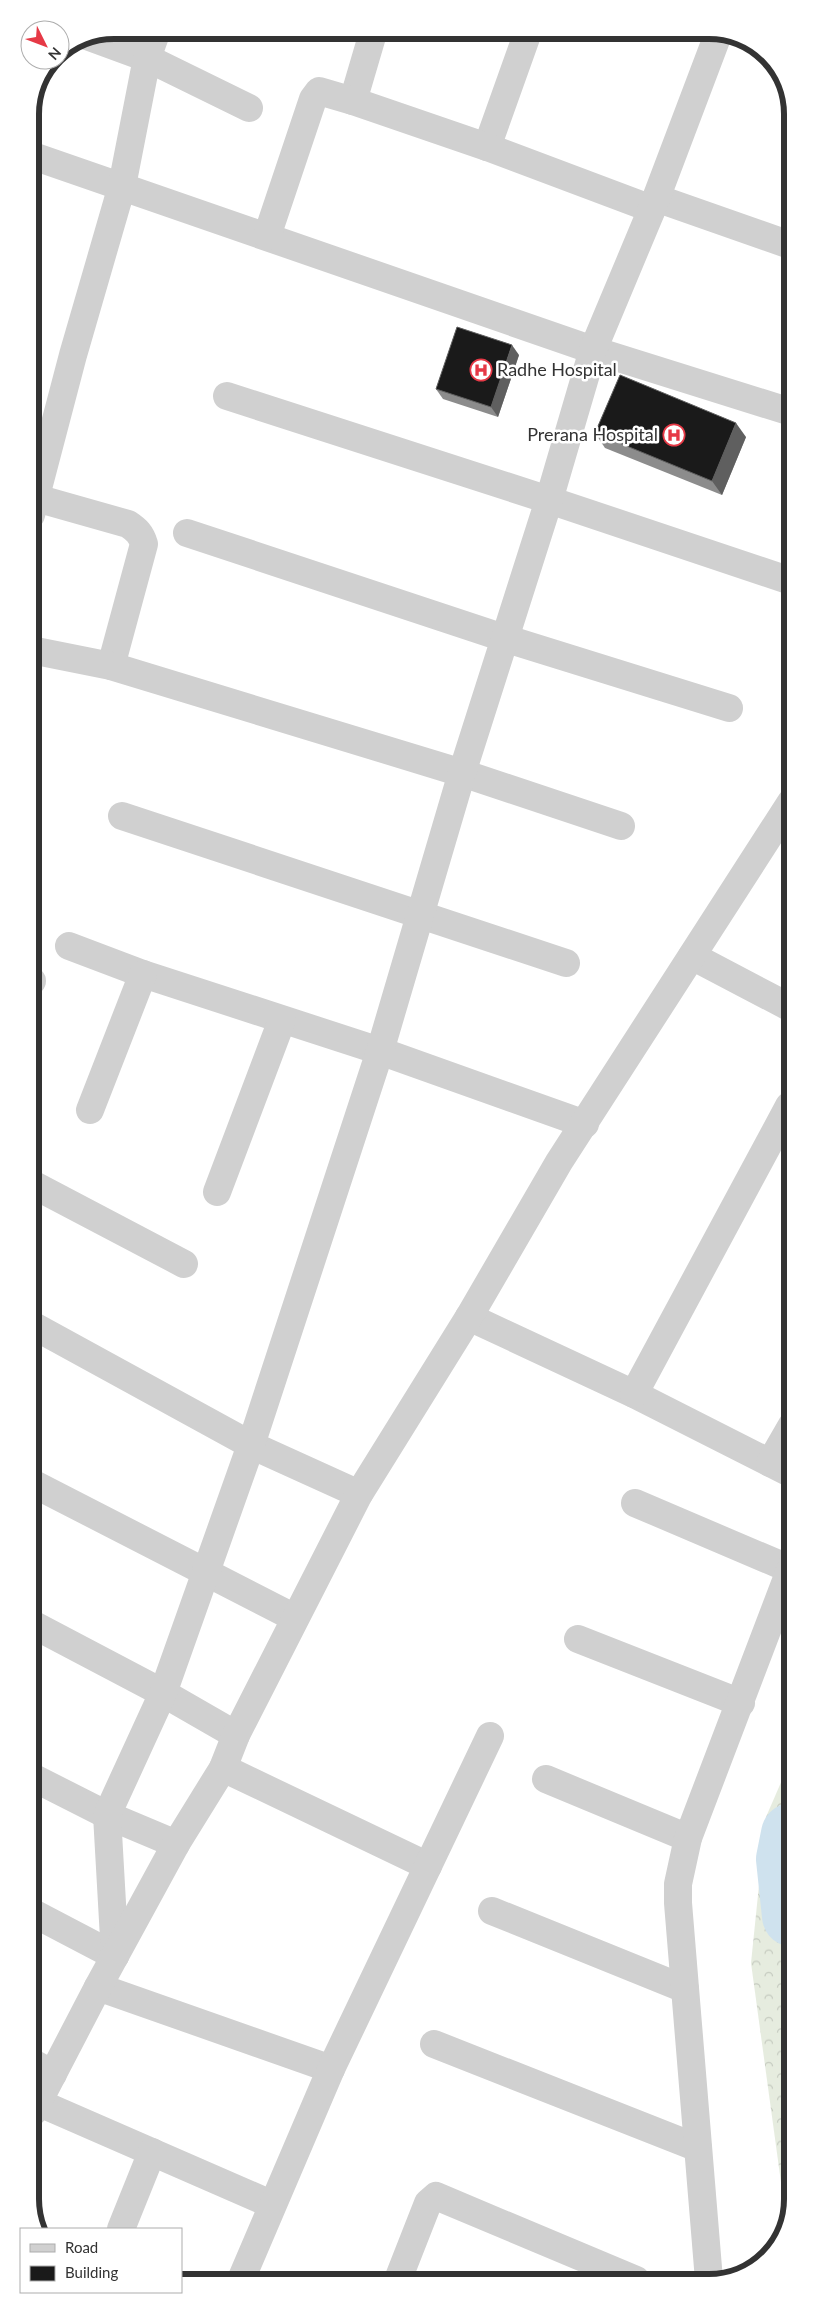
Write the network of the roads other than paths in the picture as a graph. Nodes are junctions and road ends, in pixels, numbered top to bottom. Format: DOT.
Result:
graph roads {
  1 [pos="107,39"];
  2 [pos="372,39"];
  3 [pos="526,39"];
  4 [pos="716,39"];
  5 [pos="151,47"];
  6 [pos="353,101"];
  7 [pos="249,108"];
  8 [pos="487,147"];
  9 [pos="39,158"];
  10 [pos="122,186"];
  11 [pos="654,203"];
  12 [pos="267,236"];
  13 [pos="784,243"];
  14 [pos="593,350"];
  15 [pos="227,396"];
  16 [pos="784,410"];
  17 [pos="39,483"];
  18 [pos="549,500"];
  19 [pos="39,507"];
  20 [pos="187,533"];
  21 [pos="784,579"];
  22 [pos="504,638"];
  23 [pos="39,652"];
  24 [pos="111,666"];
  25 [pos="729,708"];
  26 [pos="462,773"];
  27 [pos="122,816"];
  28 [pos="621,826"];
  29 [pos="781,840"];
  30 [pos="421,915"];
  31 [pos="69,946"];
  32 [pos="692,956"];
  33 [pos="566,963"];
  34 [pos="143,974"];
  35 [pos="784,1004"];
  36 [pos="282,1020"];
  37 [pos="380,1051"];
  38 [pos="90,1110"];
  39 [pos="784,1115"];
  40 [pos="585,1124"];
  41 [pos="39,1188"];
  42 [pos="217,1192"];
  43 [pos="184,1264"];
  44 [pos="469,1317"];
  45 [pos="39,1329"];
  46 [pos="634,1394"];
  47 [pos="251,1444"];
  48 [pos="784,1457"];
  49 [pos="781,1469"];
  50 [pos="39,1487"];
  51 [pos="359,1494"];
  52 [pos="634,1503"];
  53 [pos="784,1564"];
  54 [pos="205,1572"];
  55 [pos="784,1586"];
  56 [pos="295,1618"];
  57 [pos="39,1628"];
  58 [pos="578,1639"];
  59 [pos="163,1693"];
  60 [pos="741,1703"];
  61 [pos="236,1735"];
  62 [pos="490,1736"];
  63 [pos="223,1768"];
  64 [pos="546,1779"];
  65 [pos="39,1781"];
  66 [pos="107,1815"];
  67 [pos="688,1838"];
  68 [pos="176,1844"];
  69 [pos="428,1866"];
  70 [pos="492,1911"];
  71 [pos="39,1917"];
  72 [pos="115,1956"];
  73 [pos="98,1987"];
  74 [pos="684,1989"];
  75 [pos="434,2044"];
  76 [pos="43,2068"];
  77 [pos="331,2068"];
  78 [pos="39,2088"];
  79 [pos="39,2109"];
  80 [pos="698,2148"];
  81 [pos="152,2152"];
  82 [pos="272,2204"];
  83 [pos="121,2228"];
  84 [pos="243,2274"];
  85 [pos="400,2274"];
  86 [pos="622,2274"];
  87 [pos="708,2274"];
  1 -- 5 [label="street"];
  2 -- 6 [label="street"];
  3 -- 8 [label="street"];
  4 -- 11 [label="street"];
  5 -- 7 [label="street"];
  5 -- 10 [label="street"];
  6 -- 8 [label="street"];
  6 -- 12 [label="street"];
  8 -- 11 [label="street"];
  9 -- 10 [label="street"];
  10 -- 12 [label="street"];
  10 -- 17 [label="street"];
  11 -- 13 [label="street"];
  11 -- 14 [label="street"];
  12 -- 14 [label="street"];
  14 -- 16 [label="street"];
  14 -- 18 [label="street"];
  15 -- 18 [label="street"];
  18 -- 21 [label="street"];
  18 -- 22 [label="street"];
  19 -- 24 [label="street"];
  20 -- 22 [label="street"];
  22 -- 25 [label="street"];
  22 -- 26 [label="street"];
  23 -- 24 [label="street"];
  24 -- 26 [label="street"];
  26 -- 28 [label="street"];
  26 -- 30 [label="street"];
  27 -- 30 [label="street"];
  29 -- 32 [label="street"];
  30 -- 33 [label="street"];
  30 -- 37 [label="street"];
  31 -- 34 [label="street"];
  32 -- 35 [label="street"];
  32 -- 40 [label="street"];
  34 -- 36 [label="street"];
  34 -- 38 [label="street"];
  36 -- 37 [label="street"];
  36 -- 42 [label="street"];
  37 -- 40 [label="street"];
  37 -- 47 [label="street"];
  39 -- 46 [label="street"];
  40 -- 44 [label="street"];
  41 -- 43 [label="street"];
  44 -- 46 [label="street"];
  44 -- 51 [label="street"];
  45 -- 47 [label="street"];
  46 -- 49 [label="street"];
  47 -- 51 [label="street"];
  47 -- 54 [label="street"];
  48 -- 49 [label="street"];
  50 -- 54 [label="street"];
  51 -- 56 [label="street"];
  52 -- 53 [label="street"];
  54 -- 56 [label="street"];
  54 -- 59 [label="street"];
  55 -- 60 [label="street"];
  56 -- 61 [label="street"];
  57 -- 59 [label="street"];
  58 -- 60 [label="street"];
  59 -- 61 [label="street"];
  59 -- 66 [label="street"];
  60 -- 67 [label="street"];
  61 -- 63 [label="street"];
  62 -- 69 [label="street"];
  63 -- 68 [label="street"];
  63 -- 69 [label="street"];
  64 -- 67 [label="street"];
  65 -- 66 [label="street"];
  66 -- 68 [label="street"];
  66 -- 72 [label="street"];
  67 -- 74 [label="street"];
  68 -- 72 [label="street"];
  69 -- 77 [label="street"];
  70 -- 74 [label="street"];
  71 -- 72 [label="street"];
  72 -- 73 [label="street"];
  73 -- 76 [label="street"];
  73 -- 77 [label="street"];
  74 -- 80 [label="street"];
  75 -- 80 [label="street"];
  76 -- 78 [label="street"];
  77 -- 82 [label="street"];
  79 -- 81 [label="street"];
  80 -- 87 [label="street"];
  81 -- 82 [label="street"];
  81 -- 83 [label="street"];
  82 -- 84 [label="street"];
  85 -- 86 [label="street"];
}
